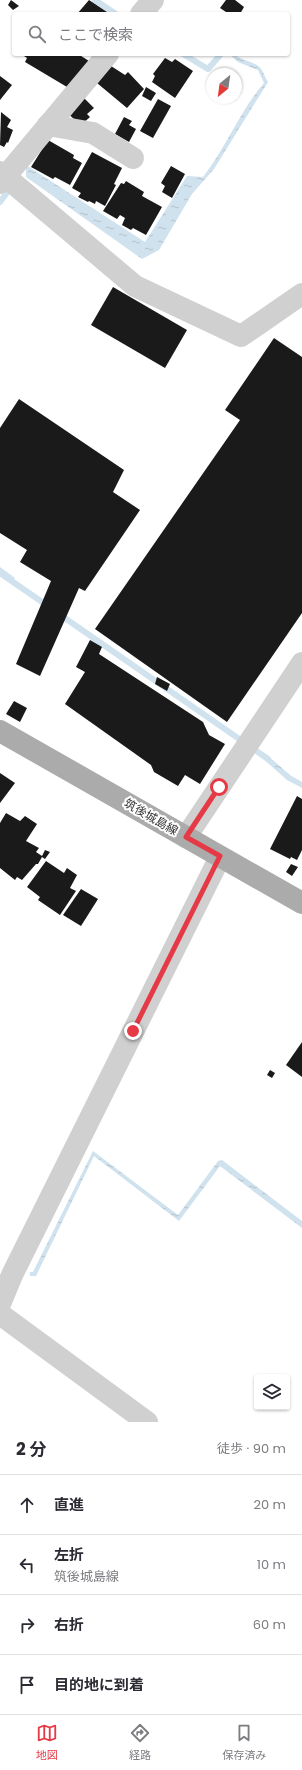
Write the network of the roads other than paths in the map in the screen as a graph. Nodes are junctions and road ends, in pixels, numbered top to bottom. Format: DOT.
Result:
graph roads {
  1 [pos="153,0"];
  2 [pos="143,12"];
  3 [pos="106,56"];
  4 [pos="48,125"];
  5 [pos="133,158"];
  6 [pos="2,177"];
  7 [pos="302,294"];
  8 [pos="302,663"];
  9 [pos="0,731"];
  10 [pos="186,837"];
  11 [pos="220,856"];
  12 [pos="302,903"];
  13 [pos="6,1272"];
  14 [pos="0,1304"];
  15 [pos="0,1314"];
  16 [pos="147,1422"];
  1 -- 2 [label="street"];
  3 -- 4 [label="street"];
  4 -- 5 [label="street"];
  4 -- 6 [label="street"];
  6 -- 7 [label="street"];
  8 -- 10 [label="street"];
  9 -- 10 [label="main road, 筑後城島線"];
  10 -- 11 [label="main road, 筑後城島線"];
  11 -- 12 [label="main road, 筑後城島線"];
  11 -- 13 [label="street"];
  13 -- 14 [label="street"];
  15 -- 16 [label="street"];
}
